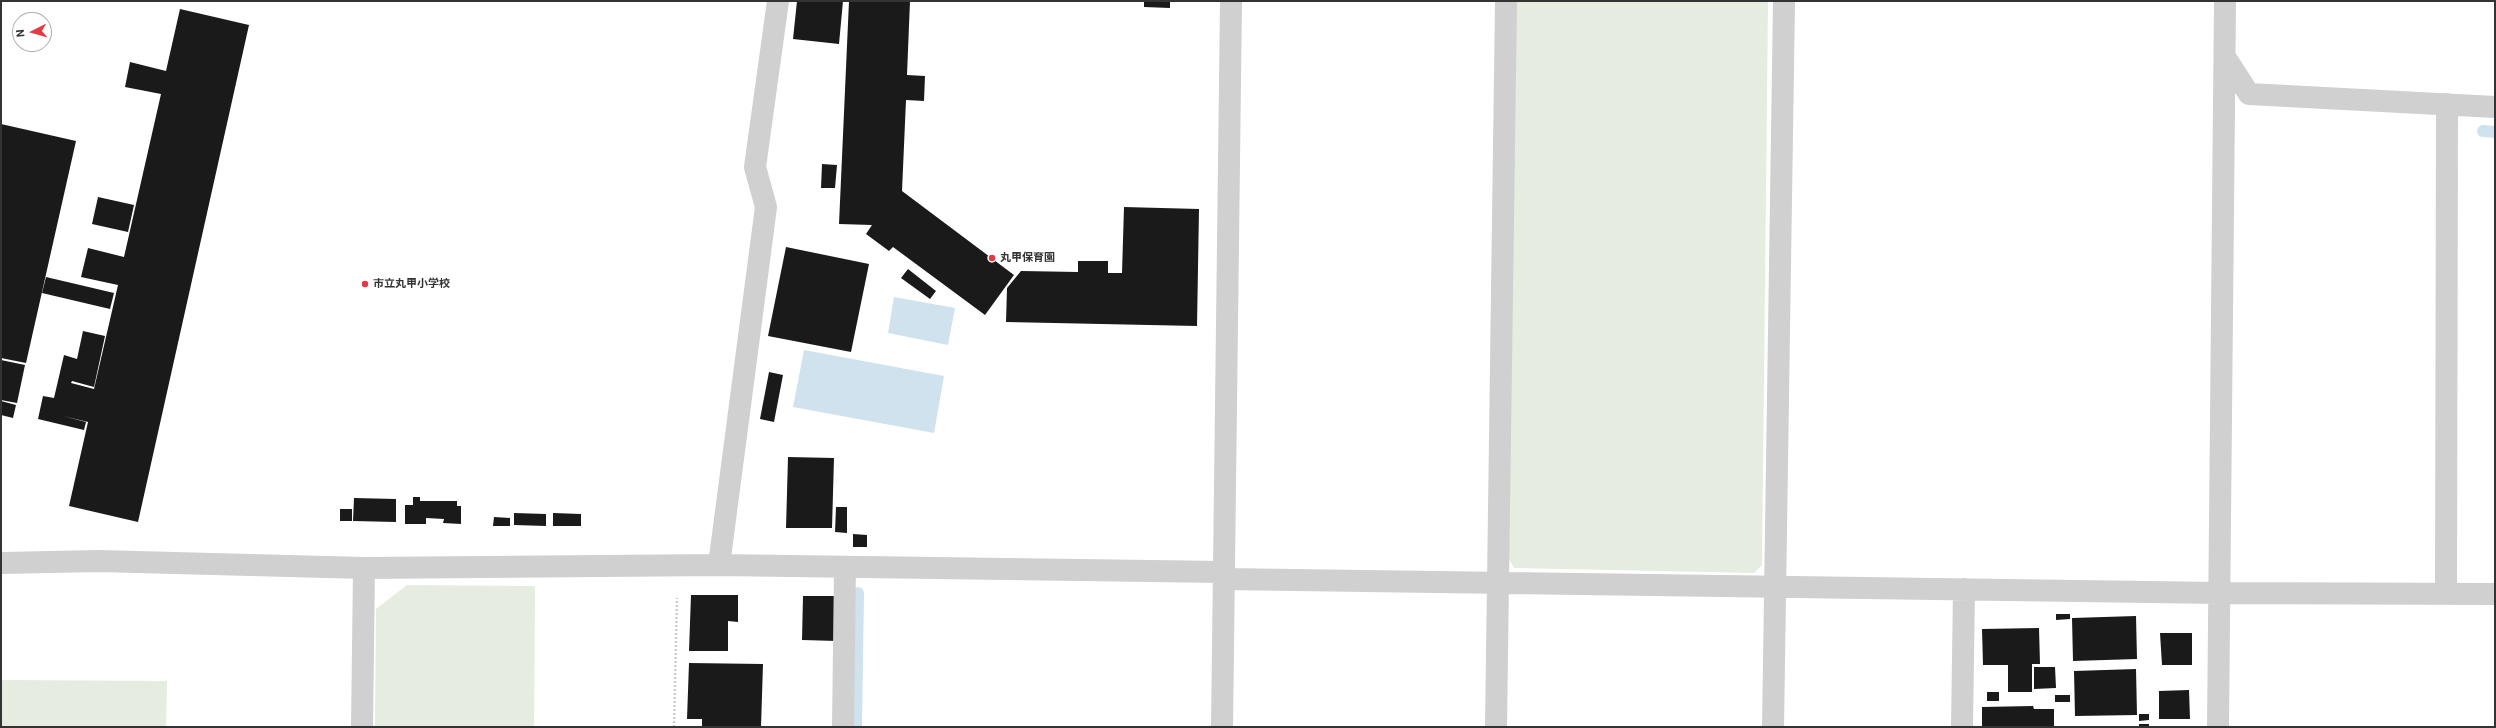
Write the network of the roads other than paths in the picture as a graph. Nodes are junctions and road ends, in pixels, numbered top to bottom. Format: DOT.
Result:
graph roads {
  1 [pos="778,1"];
  2 [pos="1231,1"];
  3 [pos="1506,1"];
  4 [pos="1784,1"];
  5 [pos="2225,1"];
  6 [pos="2224,57"];
  7 [pos="2447,104"];
  8 [pos="2495,107"];
  9 [pos="1,563"];
  10 [pos="719,565"];
  11 [pos="845,567"];
  12 [pos="364,568"];
  13 [pos="1223,576"];
  14 [pos="1498,583"];
  15 [pos="1775,586"];
  16 [pos="1964,589"];
  17 [pos="2220,593"];
  18 [pos="2446,594"];
  19 [pos="2495,594"];
  20 [pos="362,727"];
  21 [pos="843,727"];
  22 [pos="1222,727"];
  23 [pos="1496,727"];
  24 [pos="1773,727"];
  25 [pos="1962,727"];
  26 [pos="2218,727"];
  1 -- 10 [label="street"];
  2 -- 13 [label="street"];
  3 -- 14 [label="street"];
  4 -- 15 [label="street"];
  5 -- 6 [label="street"];
  6 -- 7 [label="street"];
  6 -- 17 [label="street"];
  7 -- 8 [label="street"];
  7 -- 18 [label="street"];
  9 -- 12 [label="street"];
  10 -- 11 [label="street"];
  10 -- 12 [label="street"];
  11 -- 13 [label="street"];
  11 -- 21 [label="street"];
  12 -- 20 [label="street"];
  13 -- 14 [label="street"];
  13 -- 22 [label="street"];
  14 -- 15 [label="street"];
  14 -- 23 [label="street"];
  15 -- 16 [label="street"];
  15 -- 24 [label="street"];
  16 -- 17 [label="street"];
  16 -- 25 [label="street"];
  17 -- 18 [label="street"];
  17 -- 26 [label="street"];
  18 -- 19 [label="street"];
}
